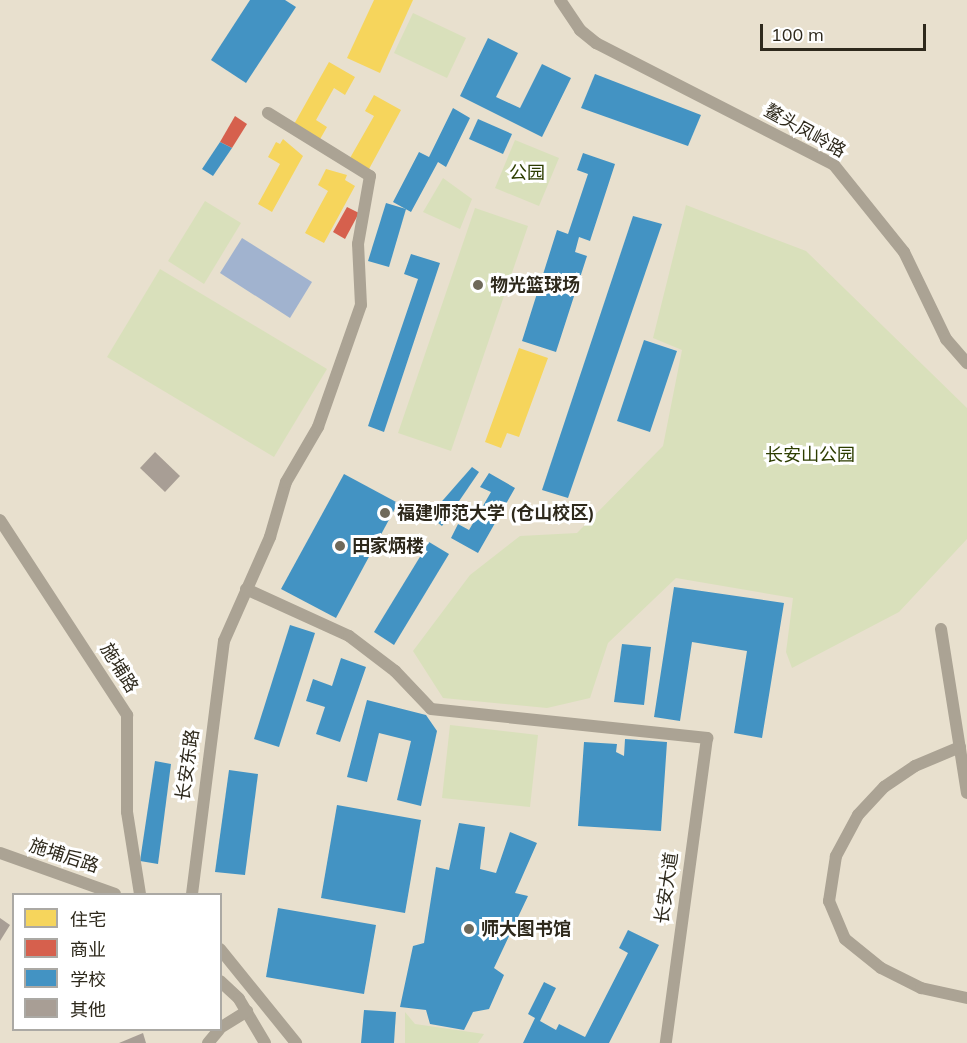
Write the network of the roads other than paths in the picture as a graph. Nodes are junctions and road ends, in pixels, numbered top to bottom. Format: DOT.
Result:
graph roads {
  1 [pos="560,0"];
  2 [pos="268,113"];
  3 [pos="967,363"];
  4 [pos="0,520"];
  5 [pos="246,589"];
  6 [pos="941,629"];
  7 [pos="960,747"];
  8 [pos="967,793"];
  9 [pos="0,853"];
  10 [pos="112,893"];
  11 [pos="140,893"];
  12 [pos="192,893"];
  13 [pos="222,952"];
  14 [pos="222,983"];
  15 [pos="967,998"];
  16 [pos="247,1011"];
  17 [pos="222,1028"];
  18 [pos="218,1031"];
  19 [pos="208,1043"];
  20 [pos="265,1043"];
  21 [pos="296,1043"];
  22 [pos="666,1043"];
  1 -- 3 [label="street, 鳌头凤岭路"];
  2 -- 5 [label="street, 长安东路"];
  4 -- 11 [label="street, 施埔路"];
  5 -- 12 [label="street, 长安东路"];
  5 -- 22 [label="street, 长安大道"];
  6 -- 7 [label="street"];
  7 -- 8 [label="street"];
  7 -- 15 [label="street"];
  9 -- 10 [label="street, 施埔后路"];
  13 -- 21 [label="street"];
  14 -- 16 [label="street"];
  16 -- 17 [label="street"];
  16 -- 20 [label="street"];
  18 -- 19 [label="street"];
}
